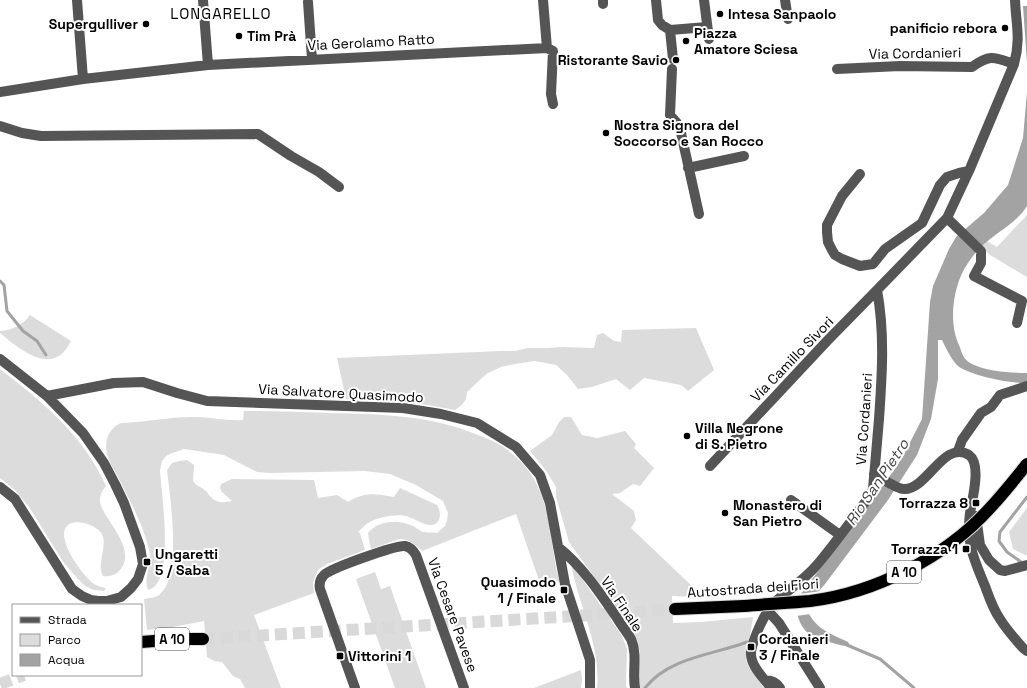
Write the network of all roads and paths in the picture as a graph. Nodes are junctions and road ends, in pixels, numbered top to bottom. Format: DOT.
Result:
graph roads {
  1 [pos="77,0"];
  2 [pos="203,0"];
  3 [pos="543,0"];
  4 [pos="656,0"];
  5 [pos="704,0"];
  6 [pos="785,0"];
  7 [pos="1015,0"];
  8 [pos="308,2"];
  9 [pos="788,19"];
  10 [pos="707,23"];
  11 [pos="670,30"];
  12 [pos="709,39"];
  13 [pos="550,50"];
  14 [pos="312,59"];
  15 [pos="1014,64"];
  16 [pos="208,65"];
  17 [pos="837,69"];
  18 [pos="83,79"];
  19 [pos="0,92"];
  20 [pos="553,104"];
  21 [pos="0,126"];
  22 [pos="744,156"];
  23 [pos="688,168"];
  24 [pos="969,171"];
  25 [pos="860,174"];
  26 [pos="339,187"];
  27 [pos="699,214"];
  28 [pos="947,218"];
  29 [pos="877,290"];
  30 [pos="1017,323"];
  31 [pos="0,359"];
  32 [pos="1027,386"];
  33 [pos="48,396"];
  34 [pos="958,451"];
  35 [pos="1027,464"];
  36 [pos="710,466"];
  37 [pos="874,474"];
  38 [pos="0,487"];
  39 [pos="973,499"];
  40 [pos="791,500"];
  41 [pos="840,534"];
  42 [pos="558,547"];
  43 [pos="1022,566"];
  44 [pos="675,609"];
  45 [pos="768,611"];
  46 [pos="203,638"];
  47 [pos="142,642"];
  48 [pos="1027,651"];
  49 [pos="768,684"];
  50 [pos="355,688"];
  51 [pos="464,688"];
  52 [pos="590,688"];
  53 [pos="634,688"];
  54 [pos="780,688"];
  55 [pos="820,688"];
  1 -- 18 [label="street"];
  2 -- 16 [label="street"];
  3 -- 13 [label="street"];
  4 -- 11 [label="street"];
  5 -- 10 [label="street"];
  6 -- 9 [label="street"];
  7 -- 15 [label="street"];
  8 -- 14 [label="street"];
  10 -- 11 [label="street"];
  10 -- 12 [label="street"];
  11 -- 23 [label="street"];
  13 -- 14 [label="street, Via Gerolamo Ratto"];
  13 -- 20 [label="street"];
  14 -- 16 [label="street, Via Gerolamo Ratto"];
  15 -- 17 [label="street, Via Cordanieri"];
  15 -- 24 [label="street"];
  16 -- 18 [label="street, Via Gerolamo Ratto"];
  18 -- 19 [label="street, Via Gerolamo Ratto"];
  21 -- 26 [label="street"];
  22 -- 23 [label="street"];
  23 -- 27 [label="street"];
  24 -- 25 [label="street"];
  24 -- 28 [label="street"];
  28 -- 29 [label="street"];
  28 -- 30 [label="street"];
  29 -- 36 [label="street, Via Camillo Sivori"];
  29 -- 37 [label="street, Via Cordanieri"];
  31 -- 33 [label="street"];
  32 -- 34 [label="street"];
  33 -- 38 [label="street"];
  33 -- 42 [label="street, Via Salvatore Quasimodo"];
  34 -- 37 [label="street"];
  34 -- 39 [label="street"];
  35 -- 44 [label="highway, Autostrada dei Fiori / A 10, bridge"];
  37 -- 41 [label="street, Via Cordanieri"];
  39 -- 43 [label="street"];
  39 -- 48 [label="street"];
  40 -- 41 [label="street"];
  41 -- 45 [label="street, Via Cordanieri"];
  42 -- 52 [label="street, Via Salvatore Quasimodo"];
  42 -- 53 [label="street, Via Finale"];
  45 -- 49 [label="street, Via Cordanieri"];
  45 -- 55 [label="street"];
  46 -- 47 [label="highway, A 10"];
  49 -- 54 [label="street"];
  50 -- 51 [label="street, Via Cesare Pavese"];
}
